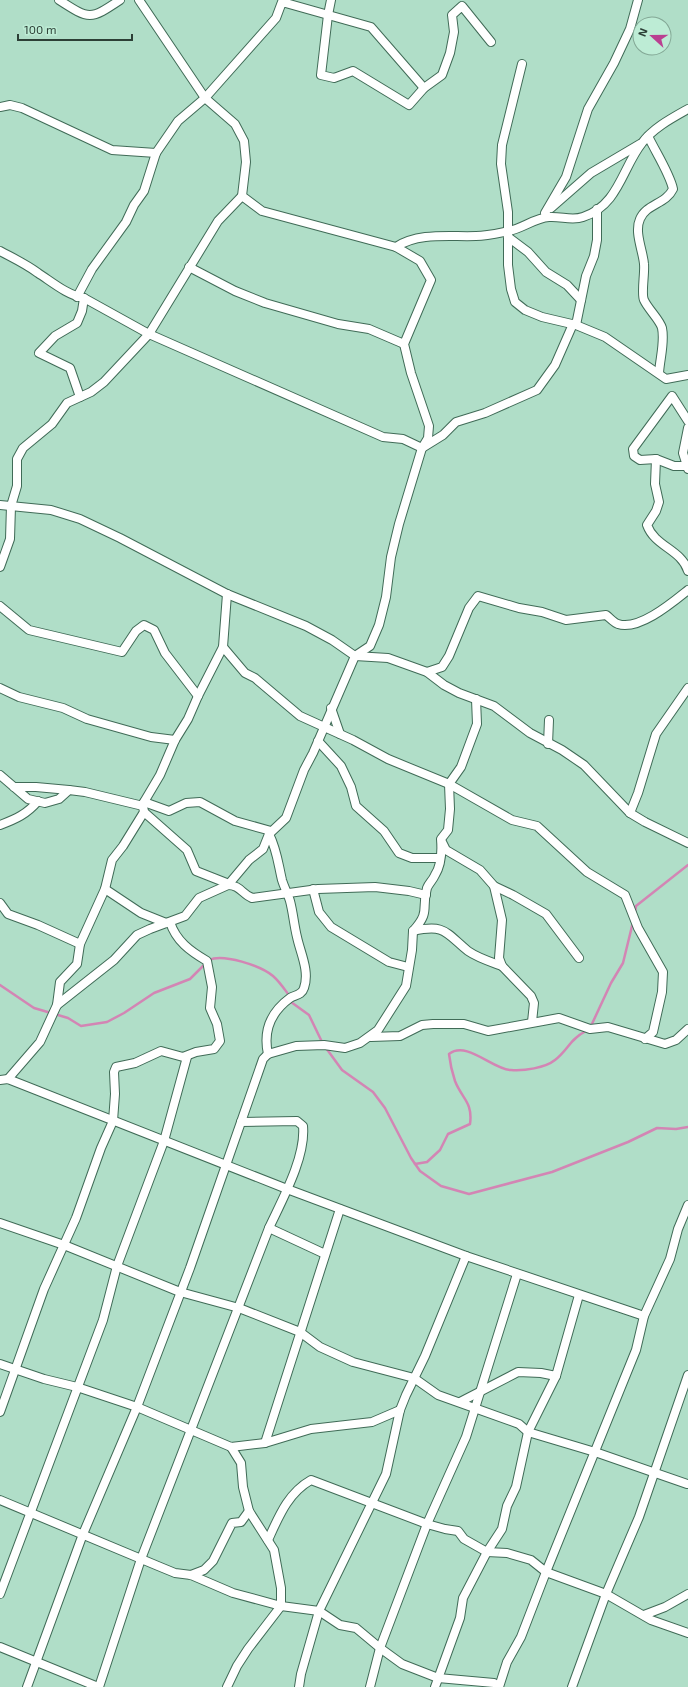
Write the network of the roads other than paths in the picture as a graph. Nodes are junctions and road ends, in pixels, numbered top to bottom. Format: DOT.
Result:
graph roads {
  1 [pos="59,0"];
  2 [pos="120,0"];
  3 [pos="139,0"];
  4 [pos="331,0"];
  5 [pos="638,0"];
  6 [pos="328,15"];
  7 [pos="491,42"];
  8 [pos="522,64"];
  9 [pos="424,88"];
  10 [pos="205,98"];
  11 [pos="0,107"];
  12 [pos="688,109"];
  13 [pos="648,136"];
  14 [pos="641,144"];
  15 [pos="156,153"];
  16 [pos="242,196"];
  17 [pos="597,210"];
  18 [pos="545,213"];
  19 [pos="536,220"];
  20 [pos="508,234"];
  21 [pos="396,247"];
  22 [pos="0,251"];
  23 [pos="189,267"];
  24 [pos="81,298"];
  25 [pos="581,300"];
  26 [pos="574,324"];
  27 [pos="149,334"];
  28 [pos="404,344"];
  29 [pos="659,373"];
  30 [pos="687,375"];
  31 [pos="80,397"];
  32 [pos="688,421"];
  33 [pos="688,428"];
  34 [pos="422,448"];
  35 [pos="656,459"];
  36 [pos="688,468"];
  37 [pos="0,505"];
  38 [pos="12,506"];
  39 [pos="0,567"];
  40 [pos="688,571"];
  41 [pos="688,590"];
  42 [pos="227,594"];
  43 [pos="0,606"];
  44 [pos="223,647"];
  45 [pos="355,656"];
  46 [pos="427,672"];
  47 [pos="0,688"];
  48 [pos="688,688"];
  49 [pos="198,696"];
  50 [pos="476,699"];
  51 [pos="331,708"];
  52 [pos="549,720"];
  53 [pos="324,727"];
  54 [pos="340,734"];
  55 [pos="176,740"];
  56 [pos="318,741"];
  57 [pos="548,744"];
  58 [pos="0,775"];
  59 [pos="449,784"];
  60 [pos="14,787"];
  61 [pos="69,790"];
  62 [pos="38,801"];
  63 [pos="144,807"];
  64 [pos="630,813"];
  65 [pos="0,825"];
  66 [pos="270,832"];
  67 [pos="441,838"];
  68 [pos="688,843"];
  69 [pos="440,858"];
  70 [pos="228,884"];
  71 [pos="494,886"];
  72 [pos="105,889"];
  73 [pos="313,889"];
  74 [pos="287,892"];
  75 [pos="426,895"];
  76 [pos="0,903"];
  77 [pos="168,922"];
  78 [pos="413,931"];
  79 [pos="80,944"];
  80 [pos="579,958"];
  81 [pos="502,966"];
  82 [pos="408,967"];
  83 [pos="57,1005"];
  84 [pos="532,1022"];
  85 [pos="688,1029"];
  86 [pos="367,1037"];
  87 [pos="645,1039"];
  88 [pos="268,1054"];
  89 [pos="187,1057"];
  90 [pos="4,1080"];
  91 [pos="113,1120"];
  92 [pos="241,1122"];
  93 [pos="164,1141"];
  94 [pos="225,1165"];
  95 [pos="287,1189"];
  96 [pos="688,1205"];
  97 [pos="340,1209"];
  98 [pos="0,1223"];
  99 [pos="269,1228"];
  100 [pos="64,1245"];
  101 [pos="325,1254"];
  102 [pos="466,1256"];
  103 [pos="117,1266"];
  104 [pos="518,1274"];
  105 [pos="180,1292"];
  106 [pos="579,1295"];
  107 [pos="239,1308"];
  108 [pos="644,1316"];
  109 [pos="300,1332"];
  110 [pos="0,1364"];
  111 [pos="16,1370"];
  112 [pos="688,1375"];
  113 [pos="556,1376"];
  114 [pos="414,1378"];
  115 [pos="77,1387"];
  116 [pos="482,1391"];
  117 [pos="460,1402"];
  118 [pos="137,1407"];
  119 [pos="476,1409"];
  120 [pos="400,1410"];
  121 [pos="0,1412"];
  122 [pos="192,1430"];
  123 [pos="528,1432"];
  124 [pos="266,1443"];
  125 [pos="231,1447"];
  126 [pos="595,1452"];
  127 [pos="653,1472"];
  128 [pos="687,1484"];
  129 [pos="0,1500"];
  130 [pos="371,1504"];
  131 [pos="249,1511"];
  132 [pos="29,1513"];
  133 [pos="427,1524"];
  134 [pos="83,1534"];
  135 [pos="268,1540"];
  136 [pos="487,1552"];
  137 [pos="141,1559"];
  138 [pos="546,1572"];
  139 [pos="191,1574"];
  140 [pos="0,1594"];
  141 [pos="606,1594"];
  142 [pos="688,1594"];
  143 [pos="281,1606"];
  144 [pos="319,1611"];
  145 [pos="644,1615"];
  146 [pos="688,1633"];
  147 [pos="0,1647"];
  148 [pos="380,1648"];
  149 [pos="37,1661"];
  150 [pos="438,1678"];
  151 [pos="27,1687"];
  152 [pos="98,1687"];
  153 [pos="228,1687"];
  154 [pos="299,1687"];
  155 [pos="370,1687"];
  156 [pos="435,1687"];
  157 [pos="498,1687"];
  158 [pos="572,1687"];
  1 -- 2 [label="street"];
  3 -- 10 [label="street"];
  4 -- 6 [label="street"];
  5 -- 18 [label="street"];
  6 -- 9 [label="street"];
  6 -- 9 [label="street"];
  6 -- 10 [label="street"];
  7 -- 9 [label="street"];
  8 -- 20 [label="street"];
  10 -- 15 [label="street"];
  10 -- 16 [label="street"];
  11 -- 15 [label="street"];
  12 -- 13 [label="street"];
  13 -- 14 [label="street"];
  13 -- 29 [label="street"];
  14 -- 17 [label="street"];
  14 -- 18 [label="street"];
  15 -- 24 [label="street"];
  16 -- 21 [label="street"];
  16 -- 23 [label="street"];
  17 -- 19 [label="street"];
  17 -- 25 [label="street"];
  18 -- 19 [label="street"];
  19 -- 20 [label="street"];
  20 -- 21 [label="street"];
  20 -- 25 [label="street"];
  20 -- 26 [label="street"];
  21 -- 28 [label="street"];
  22 -- 24 [label="street"];
  23 -- 27 [label="street"];
  23 -- 28 [label="street"];
  24 -- 27 [label="street"];
  24 -- 31 [label="street"];
  25 -- 26 [label="street"];
  26 -- 29 [label="street"];
  26 -- 34 [label="street"];
  27 -- 31 [label="street"];
  27 -- 34 [label="street"];
  28 -- 34 [label="street"];
  29 -- 30 [label="street"];
  31 -- 38 [label="street"];
  32 -- 35 [label="street"];
  33 -- 36 [label="street"];
  34 -- 45 [label="street"];
  35 -- 36 [label="street"];
  35 -- 40 [label="street"];
  37 -- 38 [label="street"];
  38 -- 39 [label="street"];
  38 -- 42 [label="street"];
  41 -- 46 [label="street"];
  42 -- 44 [label="street"];
  42 -- 45 [label="street"];
  43 -- 49 [label="street"];
  44 -- 49 [label="street"];
  44 -- 53 [label="street"];
  45 -- 46 [label="street"];
  45 -- 51 [label="street"];
  46 -- 50 [label="street"];
  47 -- 55 [label="street"];
  48 -- 64 [label="street"];
  49 -- 55 [label="street"];
  50 -- 57 [label="street"];
  50 -- 59 [label="street"];
  51 -- 53 [label="street"];
  51 -- 54 [label="street"];
  52 -- 57 [label="street"];
  53 -- 54 [label="street"];
  53 -- 56 [label="street"];
  54 -- 59 [label="street"];
  55 -- 63 [label="street"];
  56 -- 66 [label="street"];
  56 -- 69 [label="street"];
  57 -- 64 [label="street"];
  58 -- 60 [label="street"];
  59 -- 67 [label="street"];
  59 -- 87 [label="street"];
  60 -- 61 [label="street"];
  60 -- 62 [label="street"];
  61 -- 62 [label="street"];
  61 -- 63 [label="street"];
  62 -- 65 [label="street"];
  63 -- 66 [label="street"];
  63 -- 70 [label="street"];
  63 -- 72 [label="street"];
  64 -- 68 [label="street"];
  66 -- 70 [label="street"];
  66 -- 74 [label="street"];
  67 -- 69 [label="street"];
  67 -- 71 [label="street"];
  69 -- 75 [label="street"];
  70 -- 74 [label="street"];
  70 -- 77 [label="street"];
  71 -- 80 [label="street"];
  71 -- 81 [label="street"];
  72 -- 77 [label="street"];
  72 -- 79 [label="street"];
  73 -- 74 [label="street"];
  73 -- 75 [label="street"];
  73 -- 82 [label="street"];
  74 -- 88 [label="street"];
  75 -- 78 [label="street"];
  76 -- 79 [label="street"];
  77 -- 83 [label="street"];
  77 -- 89 [label="street"];
  78 -- 81 [label="street"];
  78 -- 82 [label="street"];
  79 -- 83 [label="street"];
  81 -- 84 [label="street"];
  82 -- 86 [label="street"];
  83 -- 90 [label="street"];
  84 -- 86 [label="street"];
  84 -- 87 [label="street"];
  85 -- 87 [label="street"];
  86 -- 88 [label="street"];
  88 -- 92 [label="street"];
  89 -- 91 [label="street"];
  89 -- 93 [label="street"];
  90 -- 91 [label="street"];
  91 -- 93 [label="street"];
  91 -- 100 [label="street"];
  92 -- 94 [label="street"];
  92 -- 95 [label="street"];
  93 -- 94 [label="street"];
  93 -- 103 [label="street"];
  94 -- 95 [label="street"];
  94 -- 105 [label="street"];
  95 -- 97 [label="street"];
  95 -- 99 [label="street"];
  96 -- 108 [label="street"];
  97 -- 101 [label="street"];
  97 -- 102 [label="street"];
  98 -- 100 [label="street"];
  99 -- 101 [label="street"];
  99 -- 107 [label="street"];
  100 -- 103 [label="street"];
  100 -- 111 [label="street"];
  101 -- 109 [label="street"];
  102 -- 104 [label="street"];
  102 -- 114 [label="street"];
  103 -- 105 [label="street"];
  103 -- 115 [label="street"];
  104 -- 106 [label="street"];
  104 -- 116 [label="street"];
  105 -- 107 [label="street"];
  105 -- 118 [label="street"];
  106 -- 108 [label="street"];
  106 -- 113 [label="street"];
  107 -- 109 [label="street"];
  107 -- 122 [label="street"];
  108 -- 126 [label="street"];
  109 -- 114 [label="street"];
  109 -- 124 [label="street"];
  110 -- 111 [label="street"];
  111 -- 115 [label="street"];
  111 -- 121 [label="street"];
  112 -- 127 [label="street"];
  113 -- 116 [label="street"];
  113 -- 123 [label="street"];
  114 -- 117 [label="street"];
  114 -- 120 [label="street"];
  115 -- 118 [label="street"];
  115 -- 132 [label="street"];
  116 -- 117 [label="street"];
  116 -- 119 [label="street"];
  117 -- 119 [label="street"];
  118 -- 122 [label="street"];
  118 -- 134 [label="street"];
  119 -- 123 [label="street"];
  119 -- 133 [label="street"];
  120 -- 124 [label="street"];
  120 -- 130 [label="street"];
  122 -- 125 [label="street"];
  122 -- 137 [label="street"];
  123 -- 126 [label="street"];
  123 -- 136 [label="street"];
  124 -- 125 [label="street"];
  125 -- 131 [label="street"];
  126 -- 127 [label="street"];
  126 -- 138 [label="street"];
  127 -- 128 [label="street"];
  127 -- 141 [label="street"];
  129 -- 132 [label="street"];
  130 -- 133 [label="street"];
  130 -- 135 [label="street"];
  130 -- 144 [label="street"];
  131 -- 135 [label="street"];
  131 -- 139 [label="street"];
  132 -- 134 [label="street"];
  132 -- 140 [label="street"];
  133 -- 136 [label="street"];
  133 -- 148 [label="street"];
  134 -- 137 [label="street"];
  134 -- 149 [label="street"];
  135 -- 143 [label="street"];
  136 -- 138 [label="street"];
  136 -- 150 [label="street"];
  137 -- 139 [label="street"];
  137 -- 152 [label="street"];
  138 -- 141 [label="street"];
  138 -- 157 [label="street"];
  139 -- 143 [label="street"];
  141 -- 145 [label="street"];
  141 -- 158 [label="street"];
  142 -- 145 [label="street"];
  143 -- 144 [label="street"];
  143 -- 153 [label="street"];
  144 -- 148 [label="street"];
  144 -- 154 [label="street"];
  145 -- 146 [label="street"];
  147 -- 149 [label="street"];
  148 -- 150 [label="street"];
  148 -- 155 [label="street"];
  149 -- 151 [label="street"];
  149 -- 152 [label="street"];
  150 -- 156 [label="street"];
  150 -- 157 [label="street"];
}
